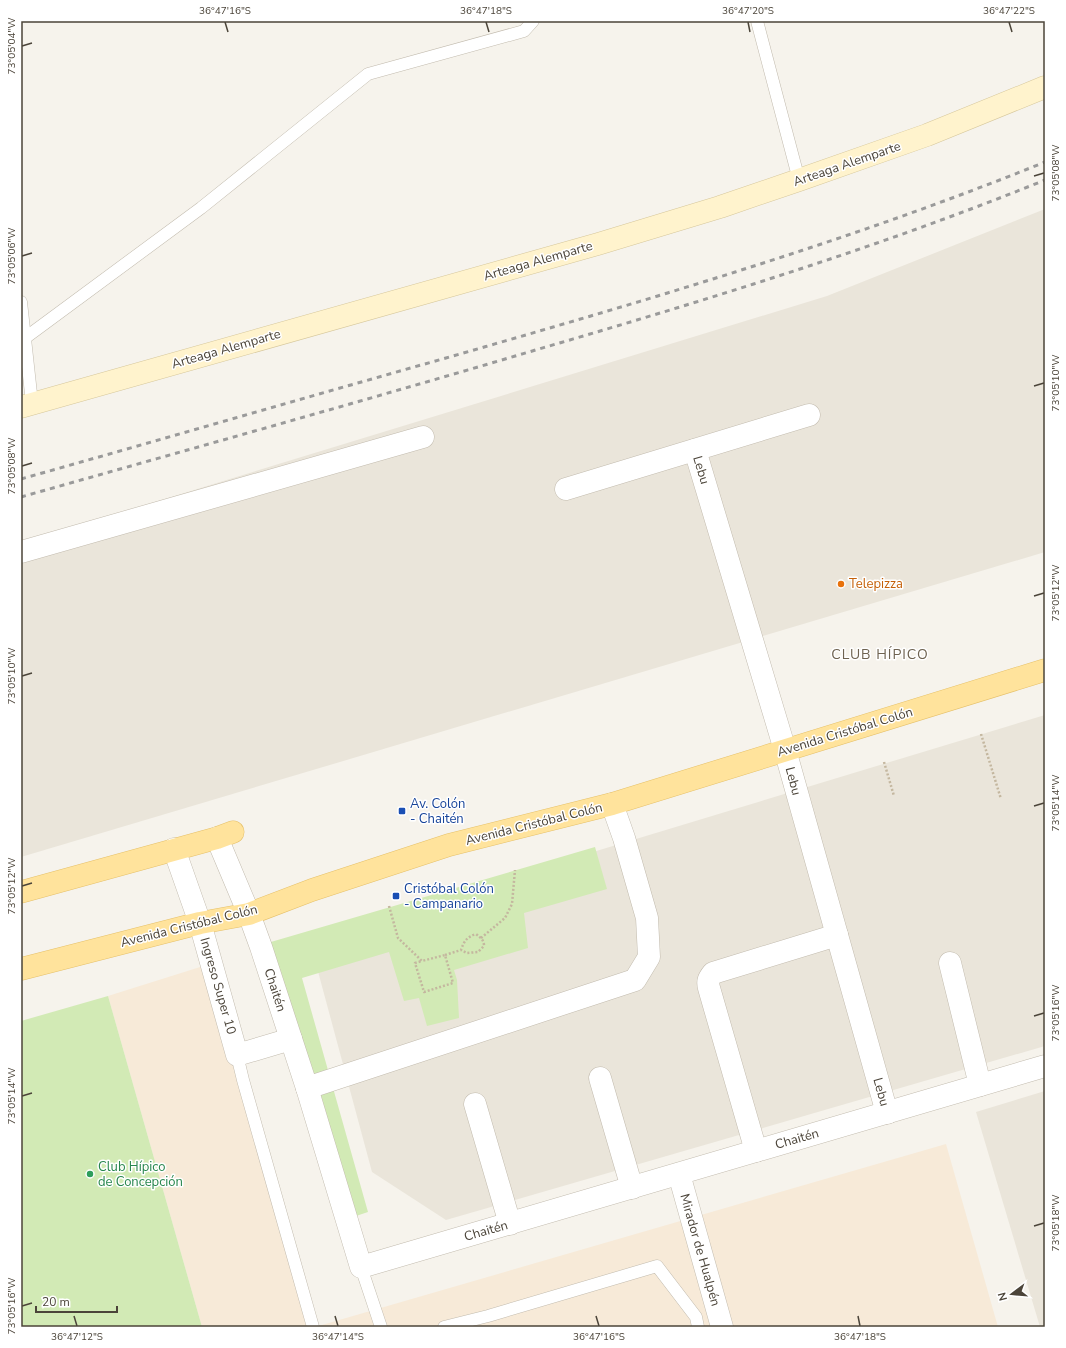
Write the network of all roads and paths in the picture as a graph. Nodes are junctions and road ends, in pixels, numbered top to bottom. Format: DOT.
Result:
graph roads {
  1 [pos="533,21"];
  2 [pos="757,21"];
  3 [pos="1045,87"];
  4 [pos="799,180"];
  5 [pos="21,302"];
  6 [pos="25,338"];
  7 [pos="27,405"];
  8 [pos="810,415"];
  9 [pos="423,437"];
  10 [pos="695,450"];
  11 [pos="566,489"];
  12 [pos="21,552"];
  13 [pos="1045,670"];
  14 [pos="981,734"];
  15 [pos="785,750"];
  16 [pos="884,762"];
  17 [pos="894,796"];
  18 [pos="1001,800"];
  19 [pos="612,804"];
  20 [pos="225,835"];
  21 [pos="174,849"];
  22 [pos="515,870"];
  23 [pos="21,892"];
  24 [pos="389,906"];
  25 [pos="249,914"];
  26 [pos="200,923"];
  27 [pos="837,935"];
  28 [pos="481,938"];
  29 [pos="461,950"];
  30 [pos="445,955"];
  31 [pos="422,961"];
  32 [pos="950,963"];
  33 [pos="21,969"];
  34 [pos="291,1039"];
  35 [pos="237,1055"];
  36 [pos="1045,1066"];
  37 [pos="600,1078"];
  38 [pos="980,1085"];
  39 [pos="307,1088"];
  40 [pos="475,1104"];
  41 [pos="887,1113"];
  42 [pos="756,1151"];
  43 [pos="679,1174"];
  44 [pos="632,1188"];
  45 [pos="510,1224"];
  46 [pos="362,1267"];
  47 [pos="313,1327"];
  48 [pos="380,1327"];
  49 [pos="444,1327"];
  50 [pos="698,1327"];
  51 [pos="722,1327"];
  1 -- 6 [label="lane"];
  2 -- 4 [label="lane"];
  3 -- 4 [label="main road, Arteaga Alemparte"];
  4 -- 7 [label="main road, Arteaga Alemparte"];
  5 -- 6 [label="lane"];
  6 -- 7 [label="lane"];
  8 -- 10 [label="street"];
  9 -- 12 [label="street"];
  10 -- 11 [label="street"];
  10 -- 15 [label="street, Lebu"];
  13 -- 15 [label="main road, Avenida Cristóbal Colón"];
  14 -- 18 [label="path"];
  15 -- 19 [label="main road, Avenida Cristóbal Colón"];
  15 -- 27 [label="street, Lebu"];
  16 -- 17 [label="path"];
  19 -- 25 [label="main road, Avenida Cristóbal Colón"];
  19 -- 39 [label="street"];
  20 -- 21 [label="main road"];
  20 -- 25 [label="street, Chaitén"];
  21 -- 23 [label="main road"];
  21 -- 26 [label="street, Ingreso Super 10"];
  22 -- 28 [label="path"];
  24 -- 31 [label="path"];
  25 -- 26 [label="main road, Avenida Cristóbal Colón"];
  25 -- 34 [label="street, Chaitén"];
  26 -- 33 [label="main road, Avenida Cristóbal Colón"];
  26 -- 35 [label="street, Ingreso Super 10"];
  27 -- 41 [label="street, Lebu"];
  27 -- 42 [label="street"];
  28 -- 29 [label="path"];
  28 -- 29 [label="path"];
  29 -- 30 [label="path"];
  30 -- 31 [label="path"];
  30 -- 31 [label="path"];
  32 -- 38 [label="street"];
  34 -- 35 [label="street"];
  34 -- 39 [label="street, Chaitén"];
  35 -- 47 [label="lane"];
  36 -- 38 [label="street, Chaitén"];
  37 -- 44 [label="street"];
  38 -- 41 [label="street, Chaitén"];
  39 -- 46 [label="street, Chaitén"];
  40 -- 45 [label="street"];
  41 -- 42 [label="street, Chaitén"];
  42 -- 43 [label="street, Chaitén"];
  43 -- 44 [label="street, Chaitén"];
  43 -- 51 [label="street, Mirador de Hualpén"];
  44 -- 45 [label="street, Chaitén"];
  45 -- 46 [label="street, Chaitén"];
  46 -- 48 [label="lane"];
  49 -- 50 [label="lane"];
}
